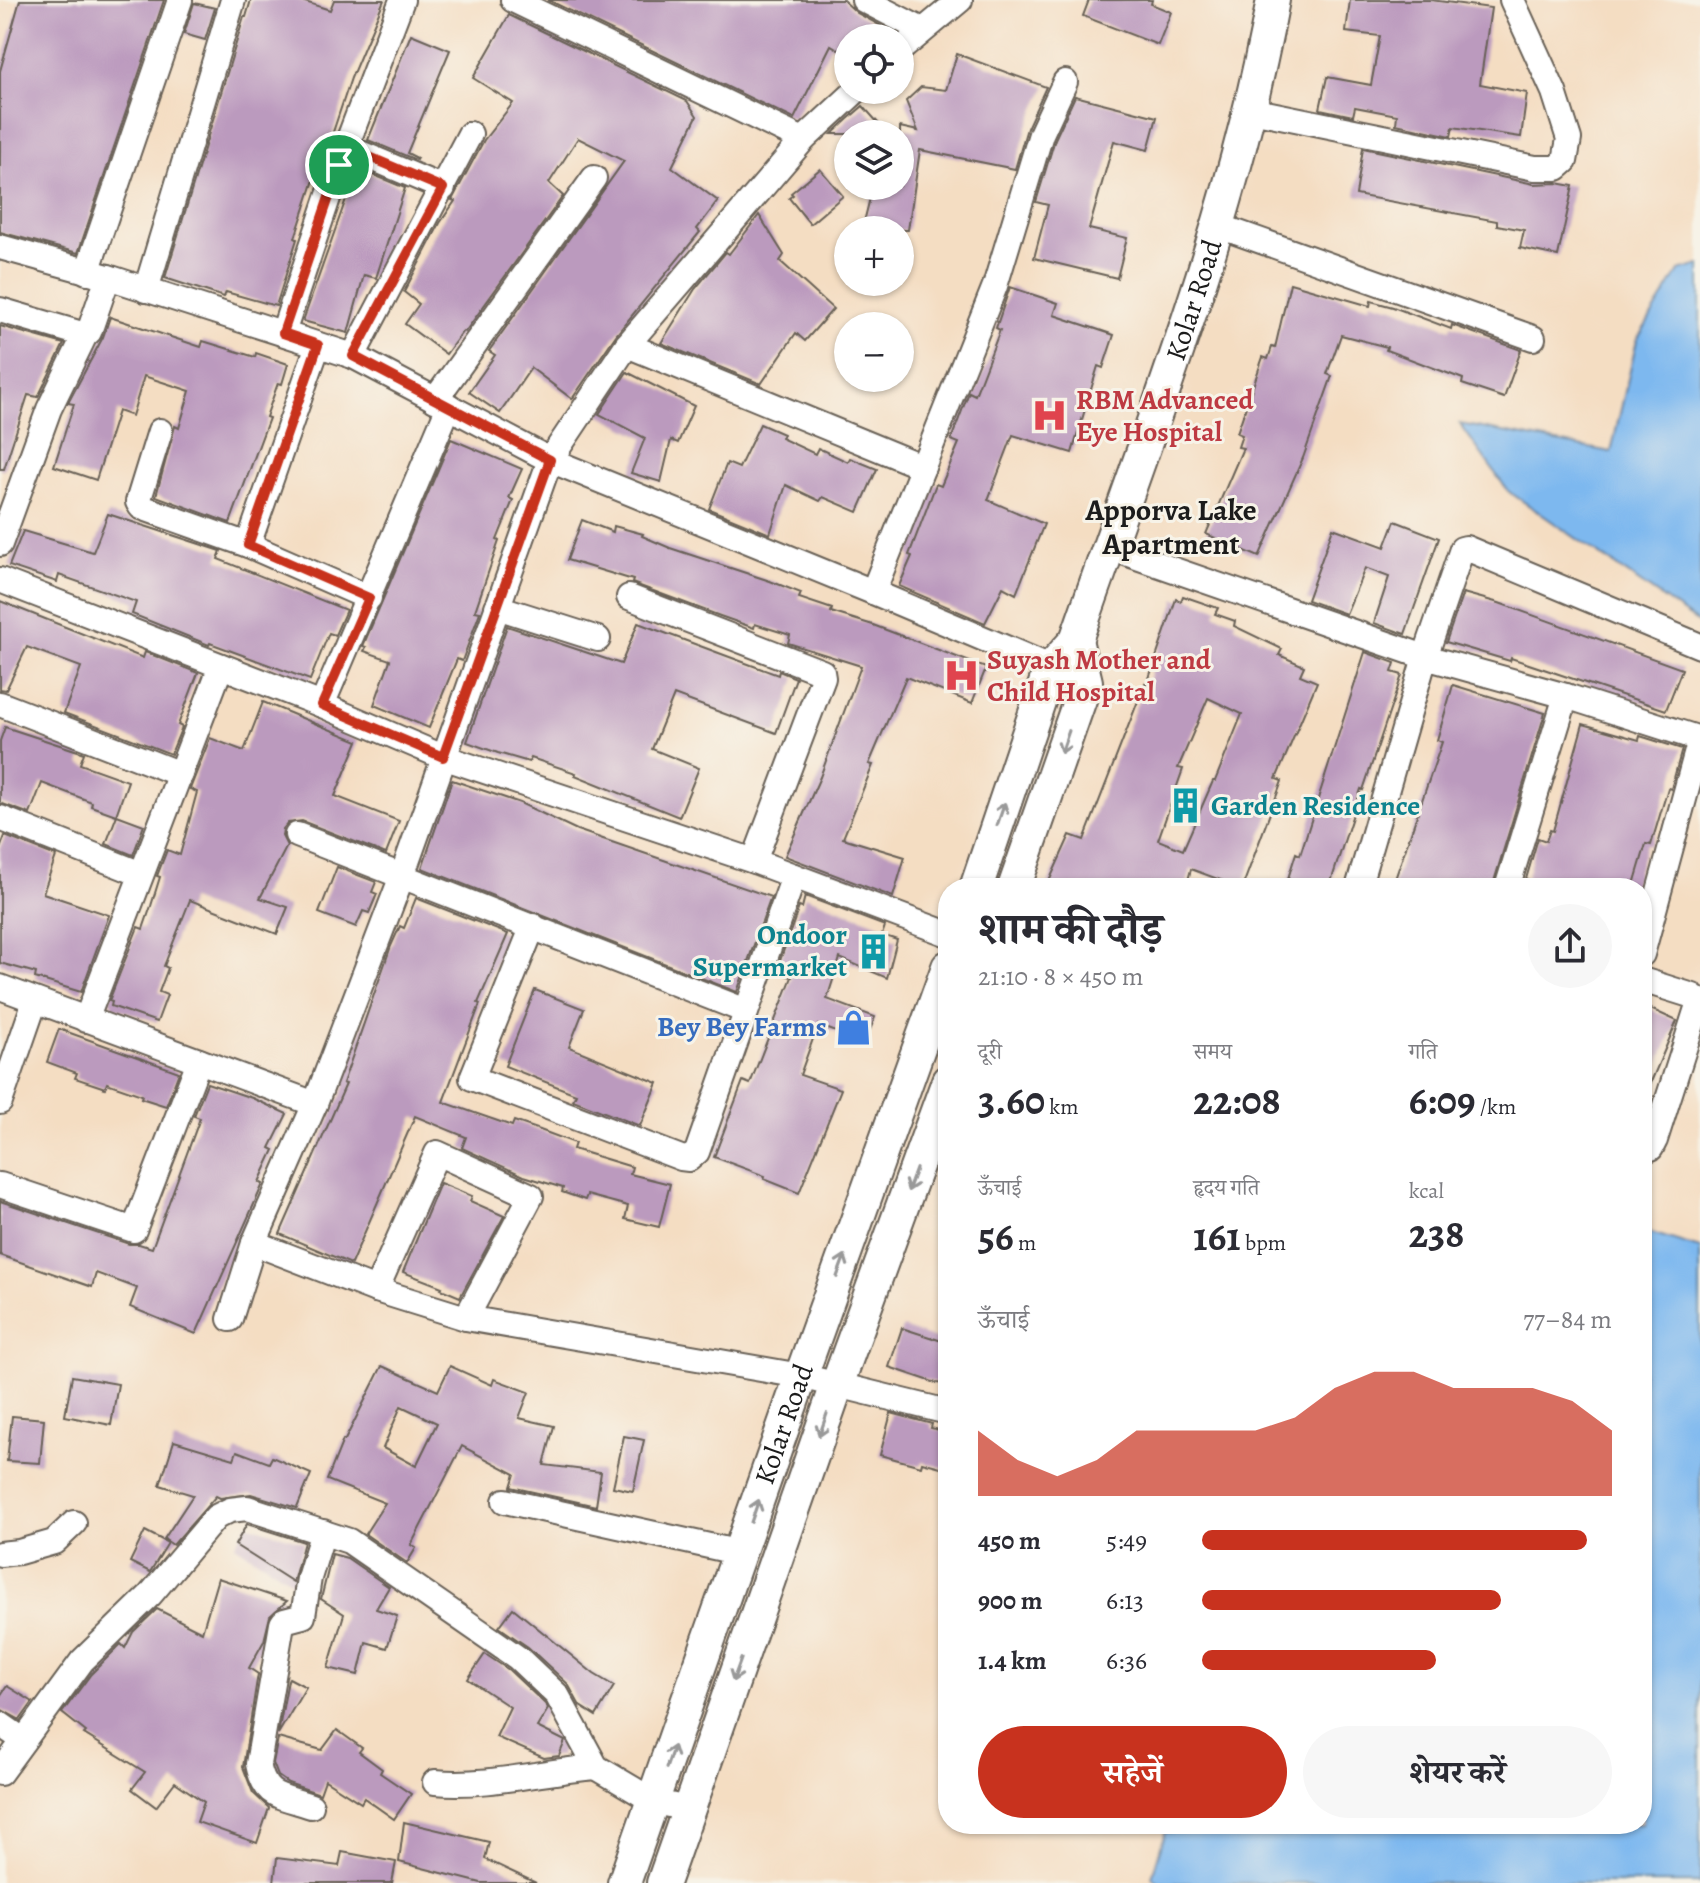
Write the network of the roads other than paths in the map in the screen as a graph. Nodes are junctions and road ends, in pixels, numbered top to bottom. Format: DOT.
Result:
graph roads {
  1 [pos="180,0"];
  2 [pos="233,0"];
  3 [pos="402,0"];
  4 [pos="513,0"];
  5 [pos="864,0"];
  6 [pos="960,0"];
  7 [pos="1273,0"];
  8 [pos="1512,0"];
  9 [pos="922,30"];
  10 [pos="914,37"];
  11 [pos="1065,82"];
  12 [pos="842,104"];
  13 [pos="1251,110"];
  14 [pos="470,134"];
  15 [pos="803,140"];
  16 [pos="346,147"];
  17 [pos="594,178"];
  18 [pos="443,188"];
  19 [pos="1219,226"];
  20 [pos="0,247"];
  21 [pos="98,275"];
  22 [pos="146,290"];
  23 [pos="0,310"];
  24 [pos="283,333"];
  25 [pos="85,335"];
  26 [pos="1533,338"];
  27 [pos="318,345"];
  28 [pos="627,345"];
  29 [pos="353,356"];
  30 [pos="442,403"];
  31 [pos="160,431"];
  32 [pos="550,460"];
  33 [pos="923,467"];
  34 [pos="6,509"];
  35 [pos="0,544"];
  36 [pos="248,545"];
  37 [pos="1108,547"];
  38 [pos="0,580"];
  39 [pos="873,592"];
  40 [pos="629,597"];
  41 [pos="369,598"];
  42 [pos="497,607"];
  43 [pos="598,639"];
  44 [pos="1076,640"];
  45 [pos="1700,646"];
  46 [pos="1425,657"];
  47 [pos="221,666"];
  48 [pos="1050,669"];
  49 [pos="1086,682"];
  50 [pos="1566,696"];
  51 [pos="0,704"];
  52 [pos="322,705"];
  53 [pos="1700,739"];
  54 [pos="443,757"];
  55 [pos="180,774"];
  56 [pos="0,818"];
  57 [pos="297,835"];
  58 [pos="754,861"];
  59 [pos="141,874"];
  60 [pos="402,876"];
  61 [pos="794,876"];
  62 [pos="979,878"];
  63 [pos="1017,878"];
  64 [pos="1361,878"];
  65 [pos="1510,878"];
  66 [pos="1652,917"];
  67 [pos="533,926"];
  68 [pos="938,930"];
  69 [pos="1652,983"];
  70 [pos="0,987"];
  71 [pos="938,995"];
  72 [pos="35,1001"];
  73 [pos="746,1011"];
  74 [pos="86,1020"];
  75 [pos="199,1061"];
  76 [pos="0,1102"];
  77 [pos="315,1104"];
  78 [pos="938,1108"];
  79 [pos="1652,1146"];
  80 [pos="0,1185"];
  81 [pos="254,1243"];
  82 [pos="376,1290"];
  83 [pos="466,1318"];
  84 [pos="230,1319"];
  85 [pos="801,1376"];
  86 [pos="837,1385"];
  87 [pos="938,1410"];
  88 [pos="505,1501"];
  89 [pos="74,1523"];
  90 [pos="323,1532"];
  91 [pos="741,1553"];
  92 [pos="0,1554"];
  93 [pos="0,1724"];
  94 [pos="23,1740"];
  95 [pos="596,1767"];
  96 [pos="0,1773"];
  97 [pos="435,1782"];
  98 [pos="655,1802"];
  99 [pos="311,1806"];
  100 [pos="688,1809"];
  101 [pos="624,1883"];
  102 [pos="663,1883"];
  1 -- 21 [label="street"];
  2 -- 22 [label="street"];
  3 -- 16 [label="street"];
  4 -- 15 [label="street"];
  5 -- 9 [label="street"];
  6 -- 9 [label="street"];
  7 -- 13 [label="main road, Kolar Road"];
  8 -- 13 [label="street"];
  9 -- 10 [label="street"];
  11 -- 33 [label="street"];
  12 -- 15 [label="street"];
  13 -- 19 [label="main road, Kolar Road"];
  14 -- 18 [label="street"];
  15 -- 28 [label="street"];
  16 -- 18 [label="street"];
  16 -- 24 [label="street"];
  17 -- 30 [label="street"];
  18 -- 29 [label="street"];
  19 -- 26 [label="street"];
  19 -- 37 [label="main road, Kolar Road"];
  20 -- 21 [label="street"];
  21 -- 22 [label="street"];
  21 -- 25 [label="street"];
  22 -- 24 [label="street"];
  23 -- 25 [label="street"];
  24 -- 27 [label="street"];
  25 -- 34 [label="street"];
  27 -- 29 [label="street"];
  27 -- 36 [label="street"];
  28 -- 32 [label="street"];
  28 -- 33 [label="street"];
  29 -- 30 [label="street"];
  30 -- 32 [label="street"];
  30 -- 41 [label="street"];
  31 -- 36 [label="street"];
  32 -- 39 [label="street"];
  32 -- 42 [label="street"];
  33 -- 39 [label="street"];
  34 -- 35 [label="street"];
  36 -- 41 [label="street"];
  37 -- 44 [label="main road, Kolar Road"];
  37 -- 46 [label="street"];
  38 -- 47 [label="street"];
  39 -- 48 [label="street"];
  40 -- 58 [label="street"];
  41 -- 52 [label="street"];
  42 -- 43 [label="street"];
  42 -- 54 [label="street"];
  44 -- 48 [label="main road, Kolar Road"];
  44 -- 49 [label="main road"];
  45 -- 46 [label="street"];
  46 -- 50 [label="street"];
  46 -- 64 [label="street"];
  47 -- 52 [label="street"];
  47 -- 55 [label="street"];
  48 -- 49 [label="street"];
  62 -- 48 [label="main road, Kolar Road, one-way"];
  49 -- 63 [label="main road, one-way"];
  50 -- 53 [label="street"];
  50 -- 65 [label="street"];
  51 -- 55 [label="street"];
  52 -- 54 [label="street"];
  53 -- 66 [label="street"];
  54 -- 58 [label="street"];
  54 -- 60 [label="street"];
  55 -- 59 [label="street"];
  56 -- 59 [label="street"];
  57 -- 60 [label="street"];
  58 -- 61 [label="street"];
  59 -- 74 [label="street"];
  60 -- 67 [label="street"];
  60 -- 77 [label="street"];
  61 -- 68 [label="street"];
  61 -- 73 [label="street"];
  67 -- 73 [label="street"];
  67 -- 73 [label="street"];
  69 -- 79 [label="street"];
  70 -- 72 [label="street"];
  85 -- 71 [label="main road, Kolar Road, one-way"];
  72 -- 74 [label="street"];
  72 -- 76 [label="street"];
  74 -- 75 [label="street"];
  75 -- 77 [label="street"];
  75 -- 80 [label="street"];
  77 -- 81 [label="street"];
  78 -- 86 [label="main road, Kolar Road, one-way"];
  81 -- 82 [label="street"];
  81 -- 84 [label="street"];
  82 -- 83 [label="street"];
  82 -- 83 [label="street"];
  83 -- 85 [label="street"];
  85 -- 86 [label="street"];
  91 -- 85 [label="main road, Kolar Road, one-way"];
  86 -- 87 [label="street"];
  86 -- 100 [label="main road, Kolar Road, one-way"];
  88 -- 91 [label="street"];
  89 -- 92 [label="street"];
  90 -- 94 [label="street"];
  90 -- 95 [label="street"];
  90 -- 99 [label="street"];
  98 -- 91 [label="main road, Kolar Road, one-way"];
  93 -- 94 [label="street"];
  94 -- 96 [label="street"];
  95 -- 97 [label="street"];
  95 -- 98 [label="street"];
  98 -- 100 [label="street"];
  98 -- 101 [label="main road, Kolar Road"];
  100 -- 102 [label="main road, Kolar Road"];
}
